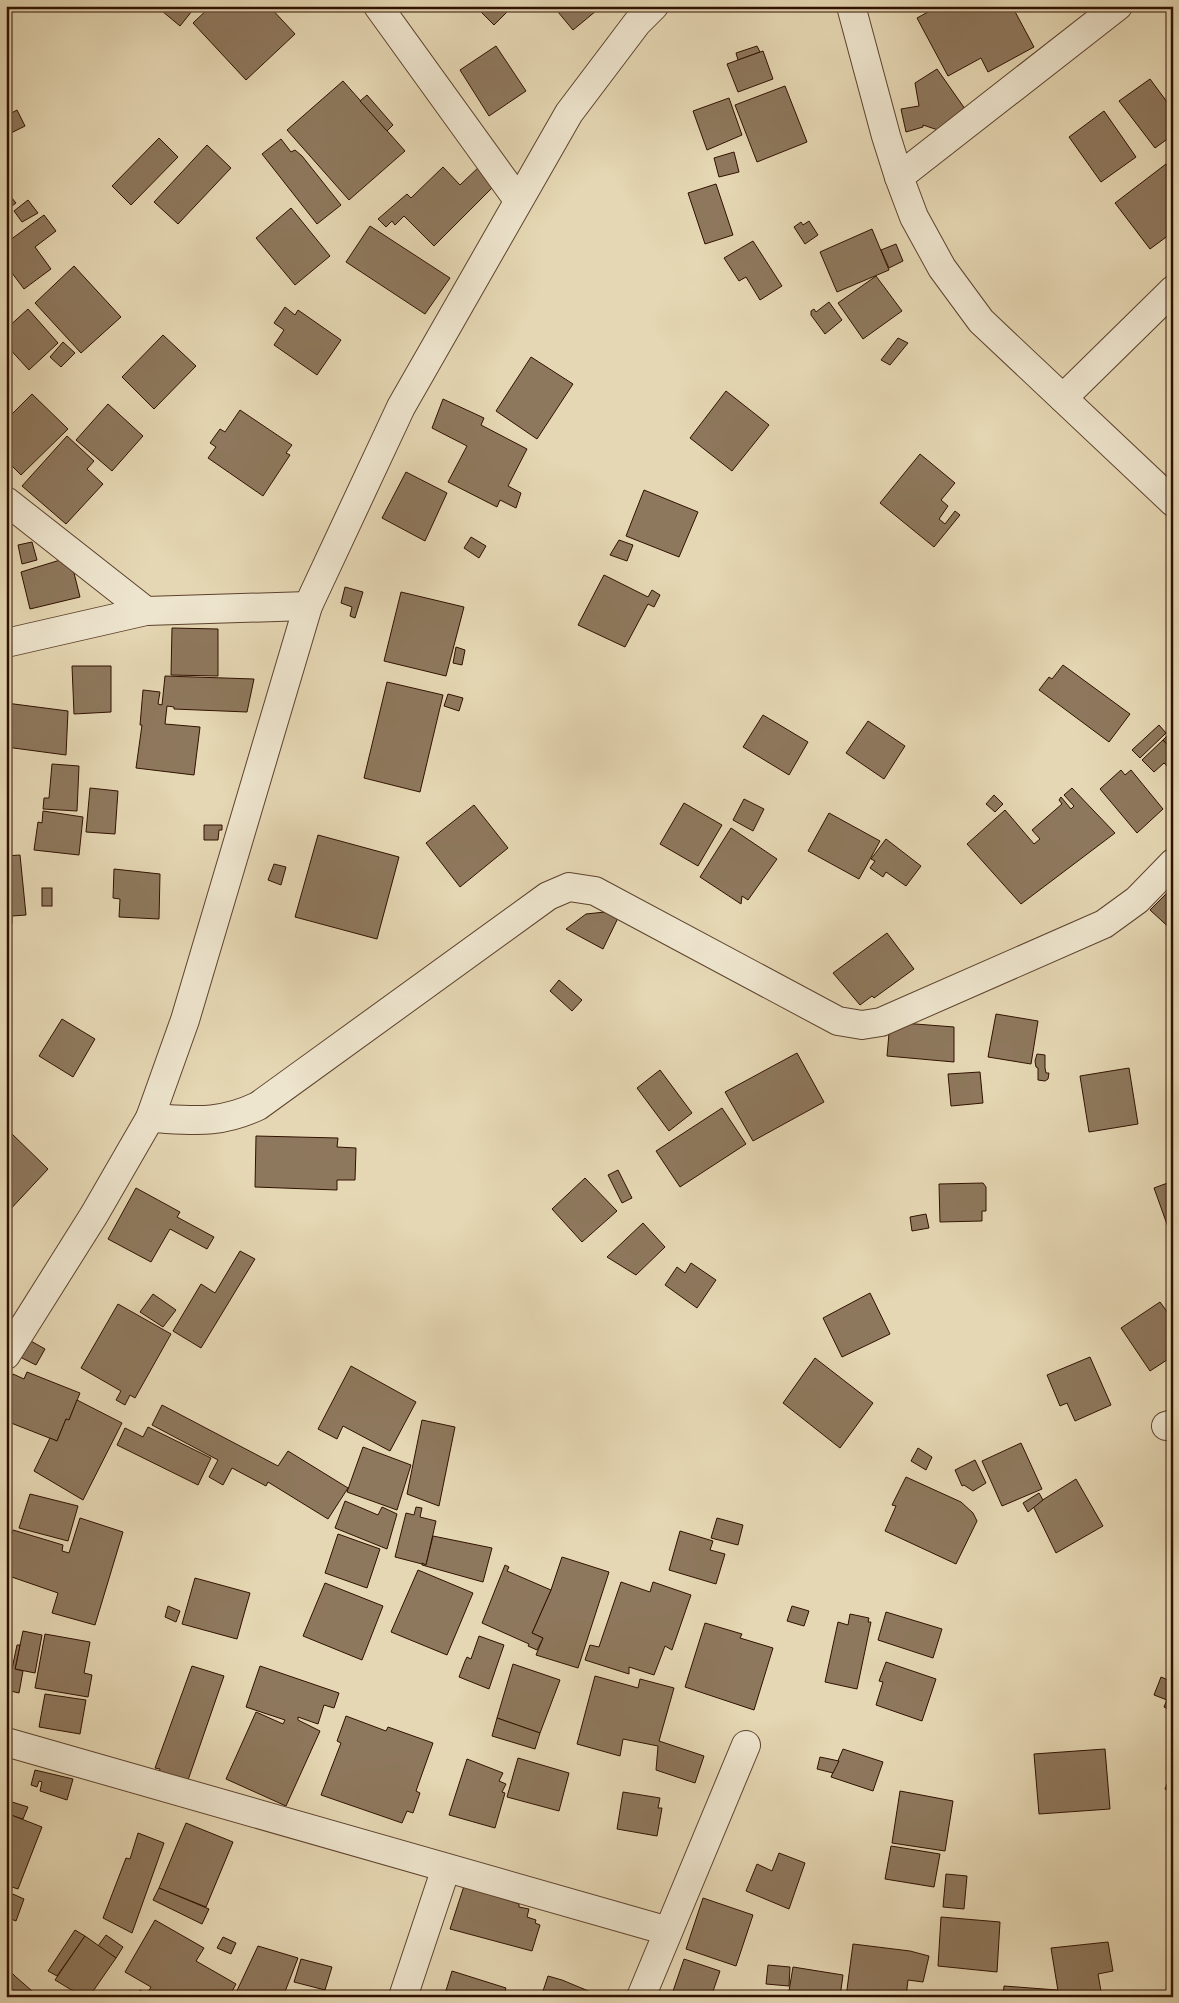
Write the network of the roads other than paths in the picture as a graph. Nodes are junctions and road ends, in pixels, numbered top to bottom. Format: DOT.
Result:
graph roads {
  1 [pos="378,6"];
  2 [pos="654,6"];
  3 [pos="851,6"];
  4 [pos="1118,6"];
  5 [pos="899,177"];
  6 [pos="518,200"];
  7 [pos="1173,290"];
  8 [pos="1063,398"];
  9 [pos="6,501"];
  10 [pos="1173,502"];
  11 [pos="308,606"];
  12 [pos="146,611"];
  13 [pos="6,643"];
  14 [pos="1173,863"];
  15 [pos="150,1118"];
  16 [pos="8,1346"];
  17 [pos="6,1742"];
  18 [pos="746,1745"];
  19 [pos="446,1868"];
  20 [pos="668,1931"];
  21 [pos="403,1997"];
  22 [pos="641,1997"];
  1 -- 6 [label="street"];
  2 -- 6 [label="street"];
  3 -- 5 [label="street"];
  4 -- 5 [label="street"];
  5 -- 8 [label="street"];
  6 -- 11 [label="street"];
  7 -- 8 [label="street"];
  8 -- 10 [label="street"];
  9 -- 12 [label="street"];
  11 -- 12 [label="street"];
  11 -- 15 [label="street"];
  12 -- 13 [label="street"];
  14 -- 15 [label="street"];
  15 -- 16 [label="street"];
  17 -- 19 [label="street"];
  18 -- 20 [label="street"];
  19 -- 20 [label="street"];
  19 -- 21 [label="street"];
  20 -- 22 [label="street"];
}
